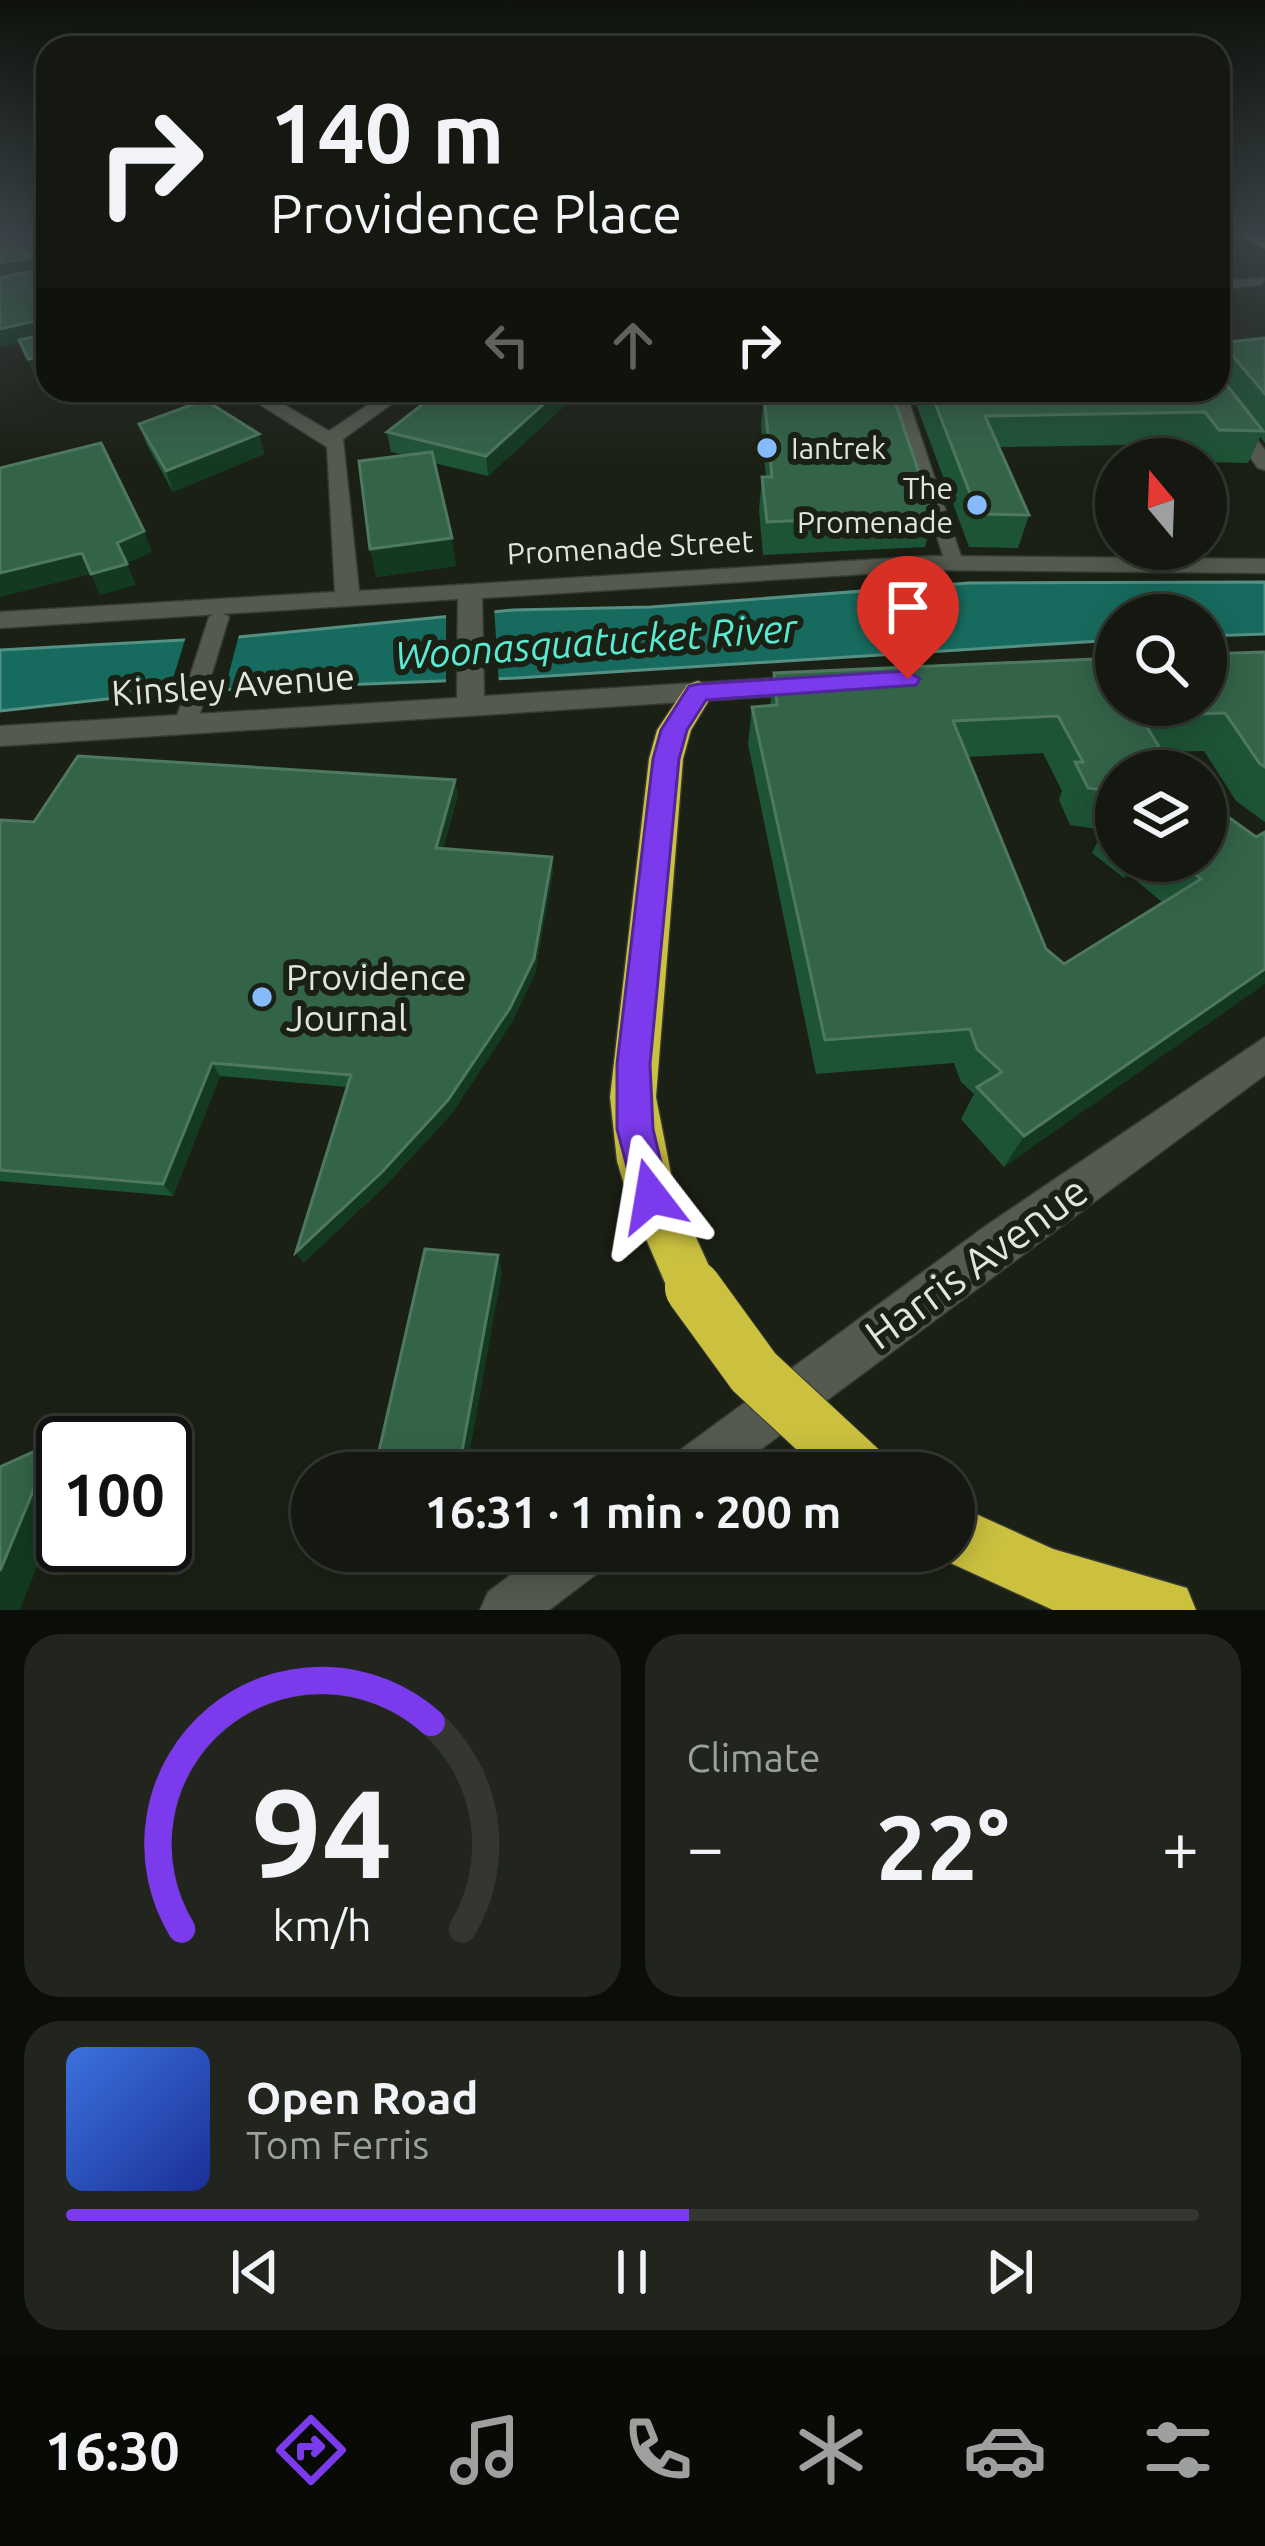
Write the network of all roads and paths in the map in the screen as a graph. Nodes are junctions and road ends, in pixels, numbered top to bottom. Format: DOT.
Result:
graph roads {
  1 [pos="266,402"];
  2 [pos="385,402"];
  3 [pos="902,402"];
  4 [pos="1218,402"];
  5 [pos="330,440"];
  6 [pos="1265,464"];
  7 [pos="953,562"];
  8 [pos="1265,566"];
  9 [pos="346,596"];
  10 [pos="470,599"];
  11 [pos="0,620"];
  12 [pos="217,622"];
  13 [pos="836,683"];
  14 [pos="698,692"];
  15 [pos="471,696"];
  16 [pos="190,708"];
  17 [pos="0,736"];
  18 [pos="1265,1054"];
  19 [pos="717,1452"];
  20 [pos="840,1452"];
  21 [pos="975,1544"];
  22 [pos="557,1572"];
  23 [pos="506,1610"];
  24 [pos="1165,1610"];
  1 -- 5 [label="main road"];
  2 -- 5 [label="main road"];
  3 -- 7 [label="street"];
  4 -- 6 [label="main road"];
  5 -- 9 [label="main road"];
  7 -- 8 [label="main road, Promenade Street"];
  7 -- 10 [label="main road, Promenade Street"];
  9 -- 10 [label="main road, Promenade Street"];
  9 -- 11 [label="main road, Promenade Street"];
  10 -- 15 [label="main road"];
  12 -- 16 [label="street"];
  13 -- 14 [label="main road, Kinsley Avenue"];
  14 -- 15 [label="main road, Kinsley Avenue"];
  14 -- 20 [label="highway, bridge"];
  15 -- 17 [label="main road, Kinsley Avenue"];
  18 -- 19 [label="main road, Harris Avenue"];
  21 -- 24 [label="highway"];
  22 -- 23 [label="main road"];
}
